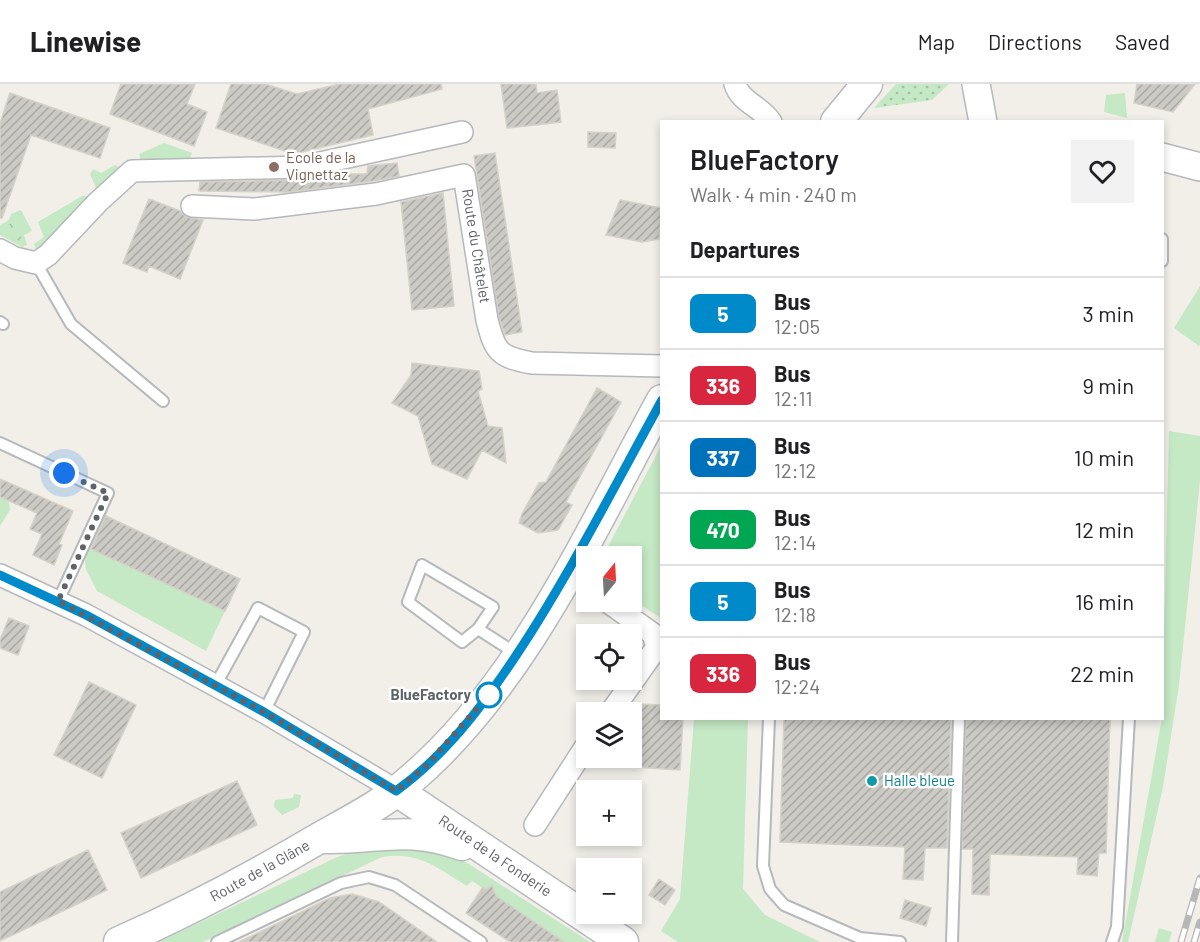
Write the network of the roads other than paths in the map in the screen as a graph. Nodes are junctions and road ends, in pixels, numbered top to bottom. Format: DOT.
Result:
graph roads {
  1 [pos="735,84"];
  2 [pos="867,84"];
  3 [pos="976,84"];
  4 [pos="770,120"];
  5 [pos="838,120"];
  6 [pos="982,120"];
  7 [pos="462,132"];
  8 [pos="1164,158"];
  9 [pos="1200,167"];
  10 [pos="192,207"];
  11 [pos="0,250"];
  12 [pos="36,263"];
  13 [pos="660,366"];
  14 [pos="164,401"];
  15 [pos="660,404"];
  16 [pos="0,443"];
  17 [pos="593,546"];
  18 [pos="0,575"];
  19 [pos="576,580"];
  20 [pos="58,601"];
  21 [pos="622,612"];
  22 [pos="478,629"];
  23 [pos="517,654"];
  24 [pos="215,686"];
  25 [pos="617,702"];
  26 [pos="264,712"];
  27 [pos="769,720"];
  28 [pos="959,720"];
  29 [pos="1129,720"];
  30 [pos="576,761"];
  31 [pos="396,791"];
  32 [pos="535,825"];
  33 [pos="320,838"];
  34 [pos="500,859"];
  35 [pos="119,942"];
  36 [pos="217,942"];
  37 [pos="481,942"];
  38 [pos="623,942"];
  39 [pos="900,942"];
  40 [pos="952,942"];
  41 [pos="1112,942"];
  1 -- 4 [label="street"];
  2 -- 5 [label="main road"];
  3 -- 6 [label="street"];
  7 -- 12 [label="street"];
  8 -- 9 [label="street"];
  10 -- 13 [label="street, Route du Châtelet"];
  11 -- 12 [label="street"];
  12 -- 14 [label="lane"];
  15 -- 17 [label="main road, Route de la Glâne"];
  16 -- 20 [label="lane"];
  18 -- 20 [label="street"];
  19 -- 23 [label="main road, Route de la Glâne"];
  20 -- 24 [label="street"];
  21 -- 25 [label="street"];
  22 -- 22 [label="lane"];
  22 -- 23 [label="lane"];
  23 -- 31 [label="main road, Route de la Glâne"];
  24 -- 26 [label="street"];
  24 -- 26 [label="lane"];
  26 -- 31 [label="street"];
  27 -- 39 [label="lane"];
  28 -- 40 [label="lane"];
  29 -- 41 [label="lane"];
  30 -- 32 [label="street"];
  31 -- 33 [label="main road, Route de la Glâne"];
  31 -- 34 [label="main road, Route de la Fonderie"];
  33 -- 34 [label="main road"];
  33 -- 35 [label="main road, Route de la Glâne"];
  34 -- 38 [label="main road, Route de la Fonderie"];
  36 -- 37 [label="lane"];
}
